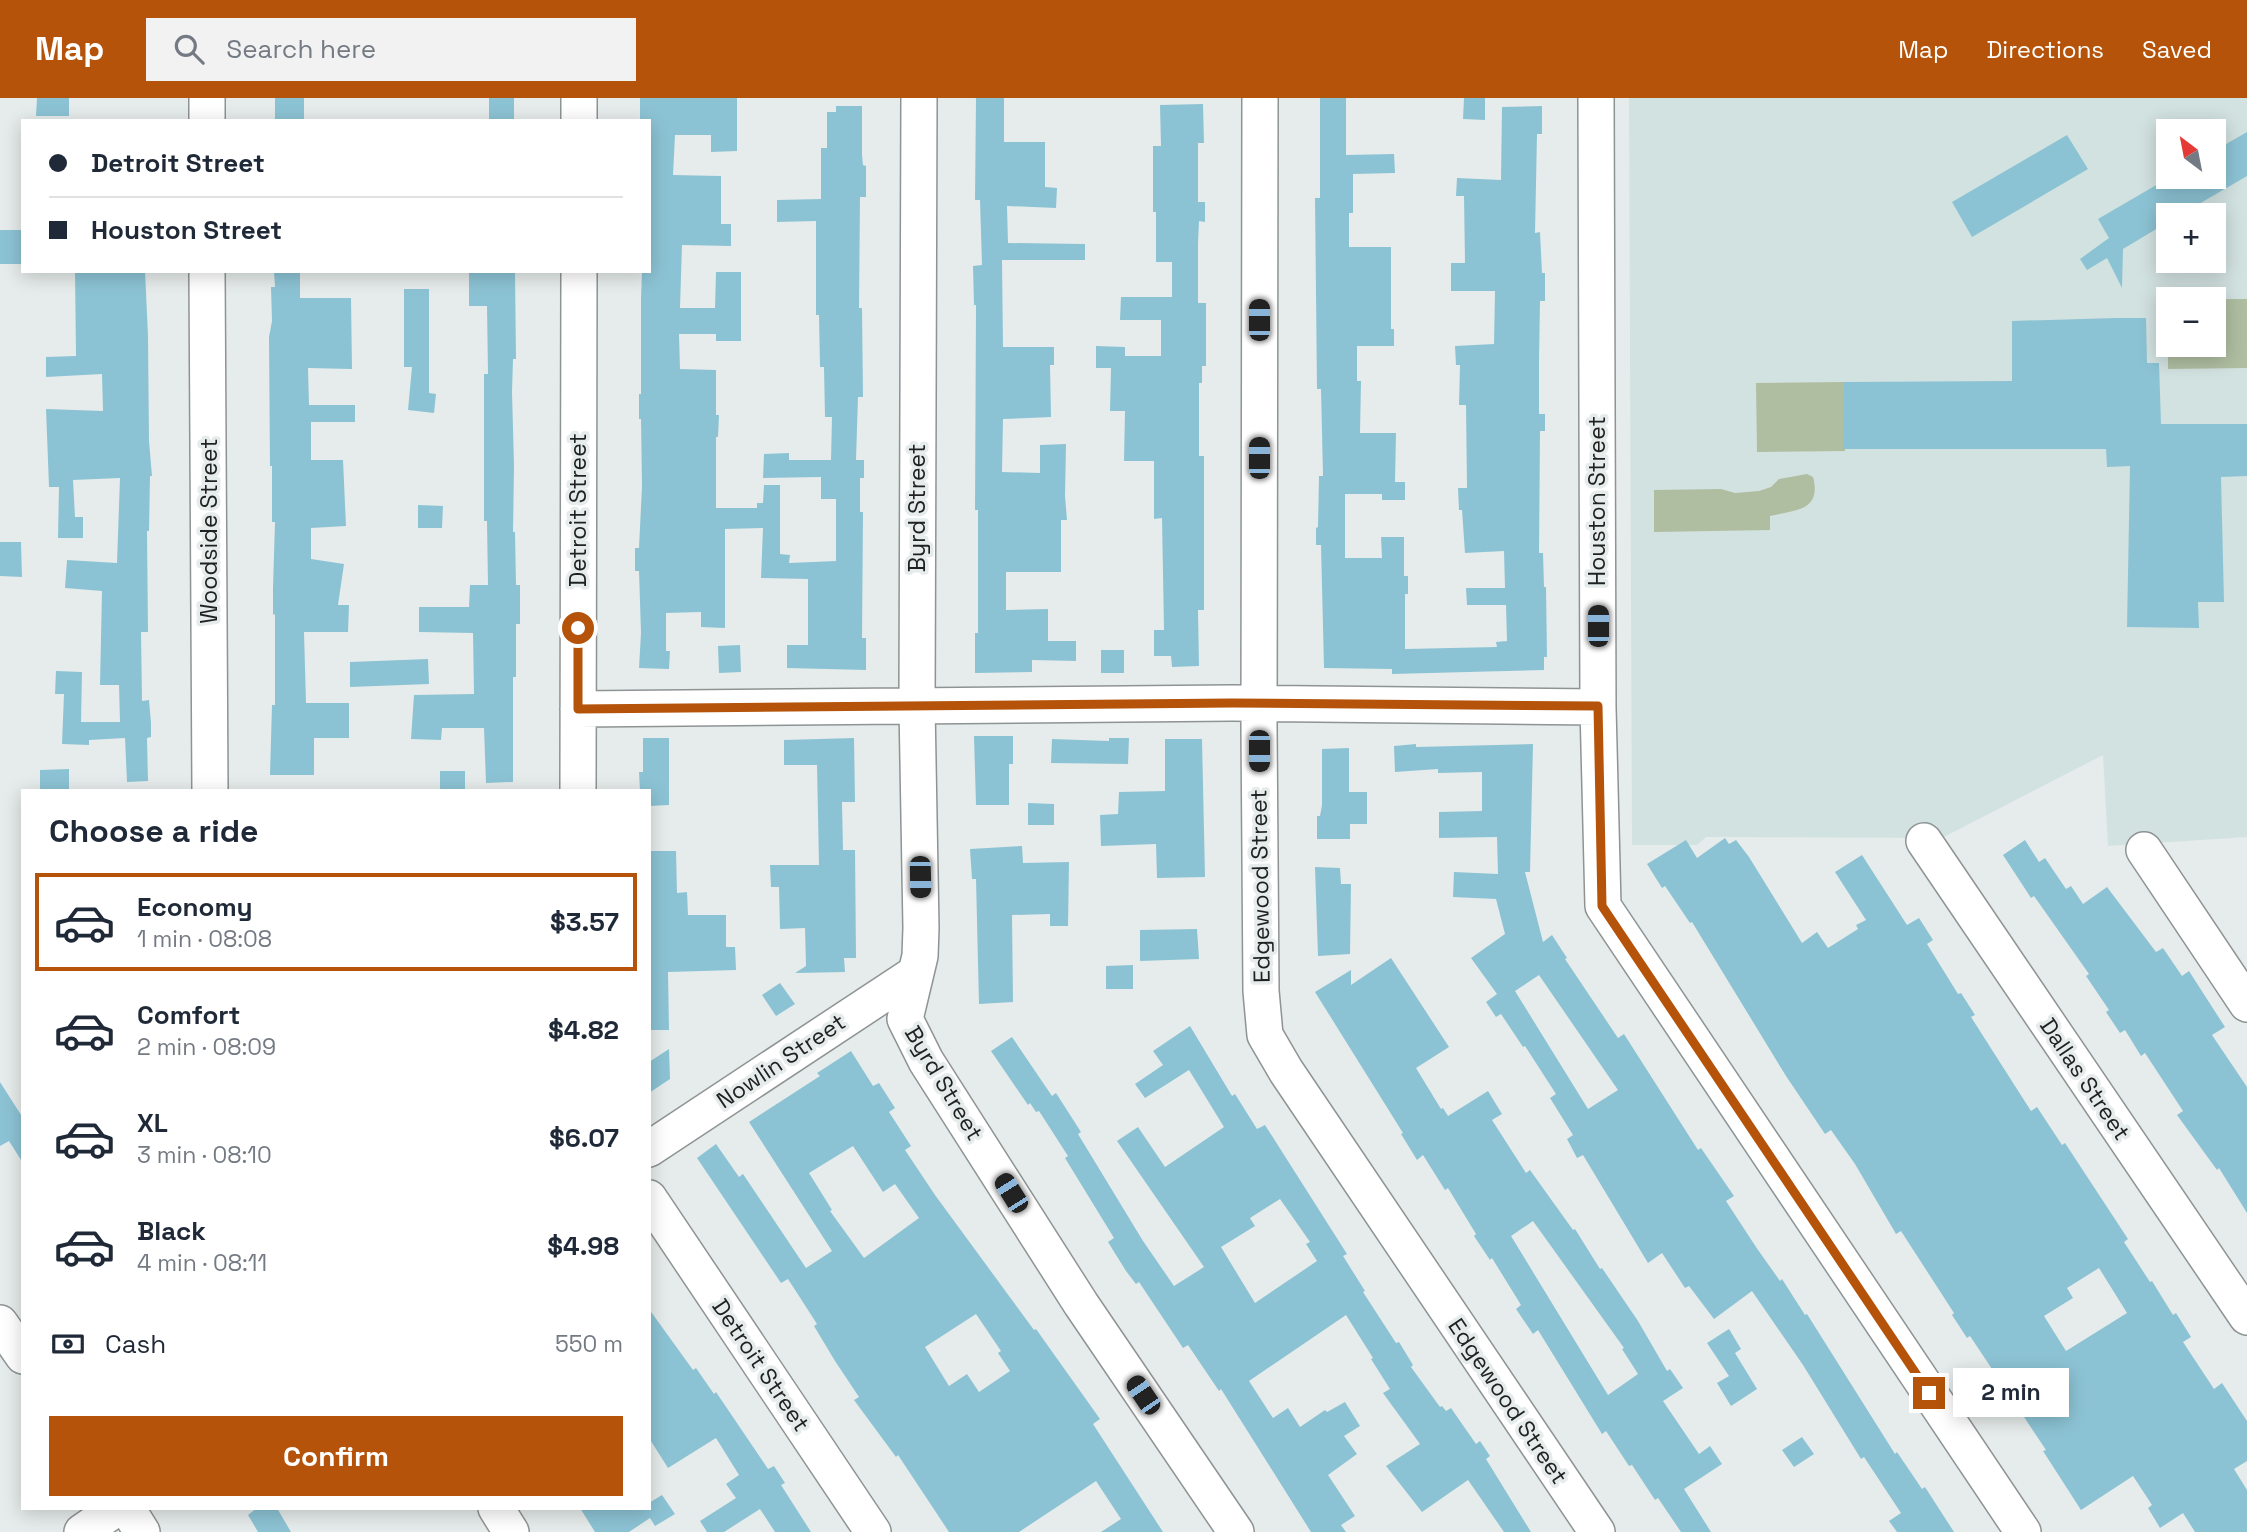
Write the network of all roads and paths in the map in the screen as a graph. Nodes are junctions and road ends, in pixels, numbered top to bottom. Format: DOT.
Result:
graph roads {
  1 [pos="207,98"];
  2 [pos="579,98"];
  3 [pos="919,98"];
  4 [pos="1260,98"];
  5 [pos="1596,98"];
  6 [pos="206,119"];
  7 [pos="579,119"];
  8 [pos="207,273"];
  9 [pos="579,273"];
  10 [pos="1259,703"];
  11 [pos="917,706"];
  12 [pos="1598,706"];
  13 [pos="578,709"];
  14 [pos="210,789"];
  15 [pos="578,789"];
  16 [pos="1924,841"];
  17 [pos="2144,850"];
  18 [pos="914,974"];
  19 [pos="2247,1004"];
  20 [pos="651,1148"];
  21 [pos="651,1201"];
  22 [pos="2247,1317"];
  23 [pos="0,1323"];
  24 [pos="21,1353"];
  25 [pos="114,1510"];
  26 [pos="128,1510"];
  27 [pos="497,1510"];
  28 [pos="82,1532"];
  29 [pos="142,1532"];
  30 [pos="511,1532"];
  31 [pos="873,1532"];
  32 [pos="1236,1532"];
  33 [pos="1597,1532"];
  34 [pos="2023,1532"];
  1 -- 6 [label="street"];
  2 -- 7 [label="street"];
  3 -- 11 [label="street, Byrd Street"];
  4 -- 10 [label="street, Edgewood Street"];
  5 -- 12 [label="street, Houston Street"];
  8 -- 14 [label="street, Woodside Street"];
  9 -- 13 [label="street, Detroit Street"];
  10 -- 11 [label="street"];
  10 -- 12 [label="street"];
  10 -- 33 [label="street, Edgewood Street"];
  11 -- 13 [label="street"];
  11 -- 18 [label="street, Byrd Street"];
  12 -- 34 [label="street, Houston Street"];
  13 -- 15 [label="street, Detroit Street"];
  16 -- 22 [label="street, Dallas Street"];
  17 -- 19 [label="street"];
  18 -- 20 [label="street, Nowlin Street"];
  18 -- 32 [label="street, Byrd Street"];
  21 -- 31 [label="street, Detroit Street"];
  23 -- 24 [label="street"];
  25 -- 28 [label="street"];
  26 -- 29 [label="street"];
  27 -- 30 [label="street"];
}
